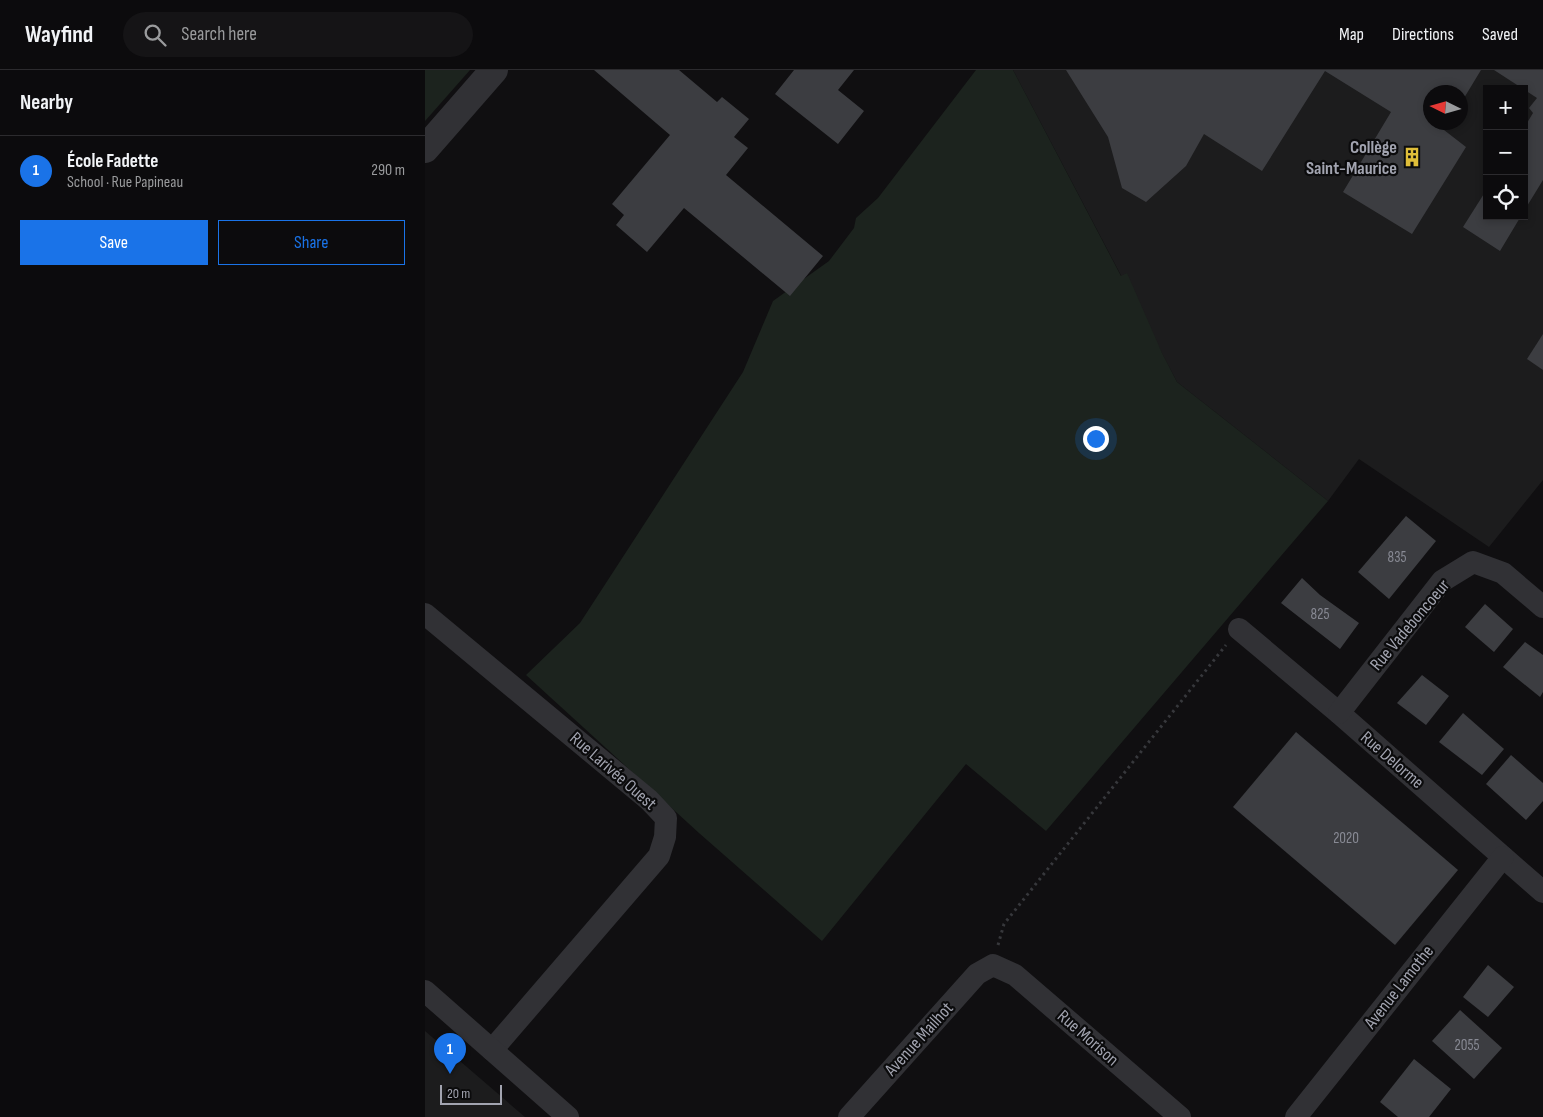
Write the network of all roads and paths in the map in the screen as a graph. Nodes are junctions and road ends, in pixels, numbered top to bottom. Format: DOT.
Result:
graph roads {
  1 [pos="494,70"];
  2 [pos="425,149"];
  3 [pos="1543,607"];
  4 [pos="425,614"];
  5 [pos="1239,629"];
  6 [pos="1339,713"];
  7 [pos="1503,857"];
  8 [pos="1543,892"];
  9 [pos="993,965"];
  10 [pos="425,992"];
  11 [pos="492,1050"];
  12 [pos="568,1117"];
  13 [pos="849,1117"];
  14 [pos="1179,1117"];
  15 [pos="1296,1117"];
  1 -- 2 [label="street"];
  3 -- 6 [label="street, Rue Vadeboncoeur"];
  4 -- 11 [label="street, Rue Larivée Ouest"];
  5 -- 6 [label="street, Rue Delorme"];
  5 -- 9 [label="path"];
  6 -- 7 [label="street, Rue Delorme"];
  7 -- 8 [label="street, Rue Delorme"];
  7 -- 15 [label="street, Avenue Lamothe"];
  9 -- 13 [label="street, Avenue Mailhot"];
  9 -- 14 [label="street, Rue Morison"];
  10 -- 11 [label="street"];
  11 -- 12 [label="street"];
}
